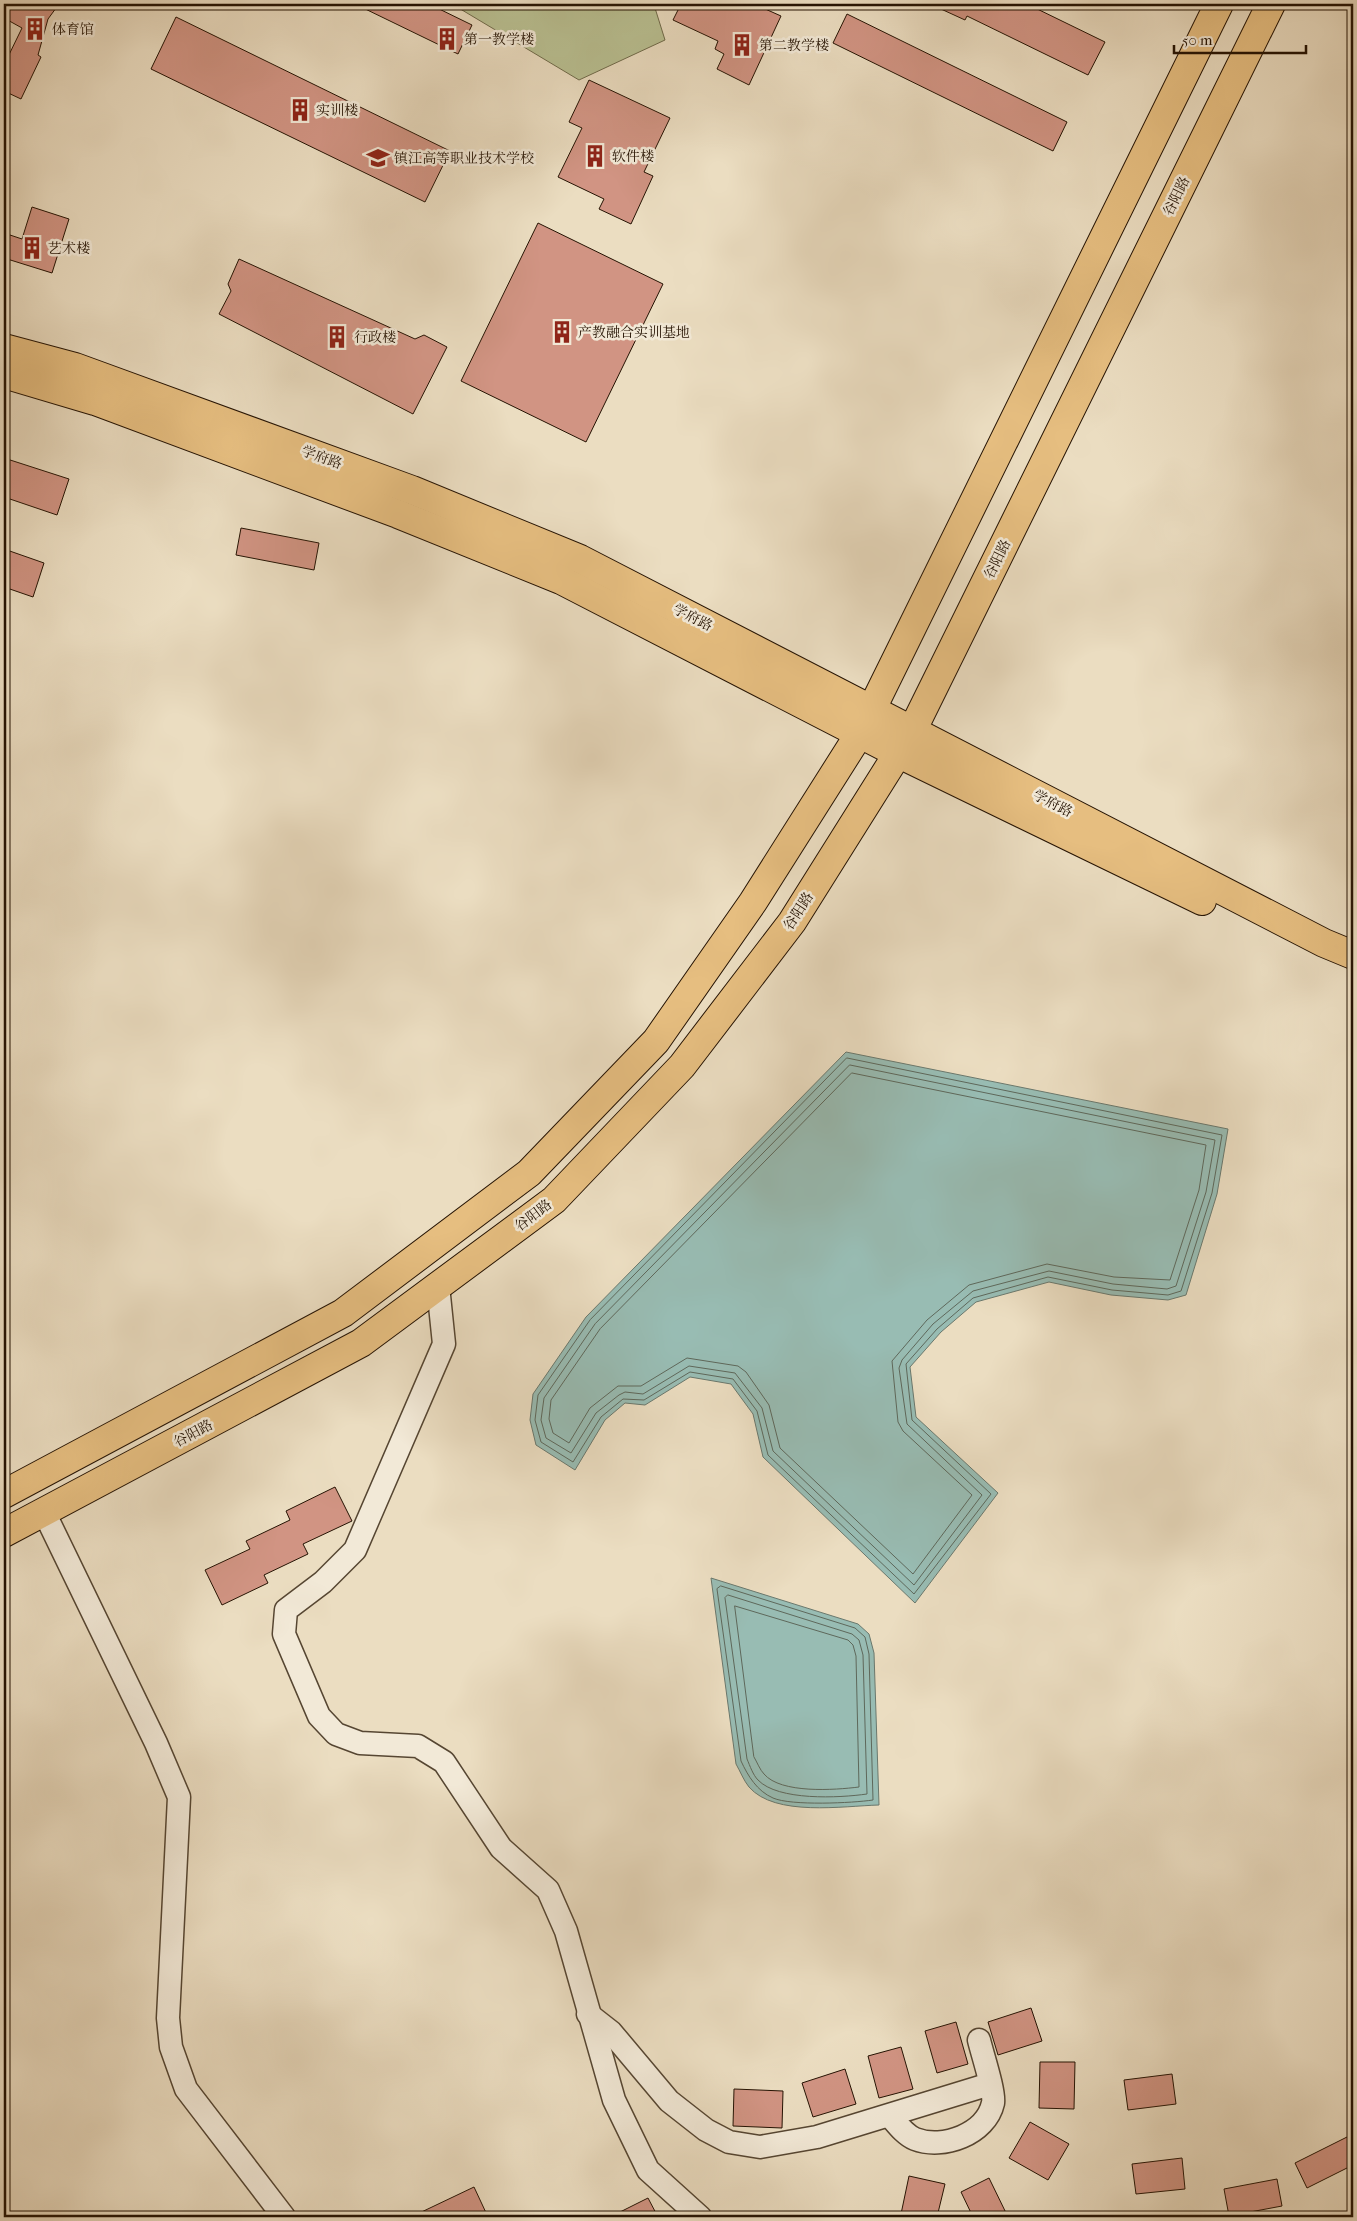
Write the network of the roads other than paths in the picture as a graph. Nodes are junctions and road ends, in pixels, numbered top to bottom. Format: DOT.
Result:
graph roads {
  1 [pos="1219,4"];
  2 [pos="1271,4"];
  3 [pos="4,348"];
  4 [pos="4,374"];
  5 [pos="873,709"];
  6 [pos="860,733"];
  7 [pos="904,742"];
  8 [pos="1353,955"];
  9 [pos="1353,972"];
  10 [pos="438,1286"];
  11 [pos="4,1494"];
  12 [pos="44,1512"];
  13 [pos="4,1533"];
  14 [pos="588,2014"];
  15 [pos="978,2040"];
  16 [pos="990,2084"];
  17 [pos="890,2116"];
  18 [pos="284,2217"];
  19 [pos="700,2217"];
  1 -- 5 [label="main road"];
  2 -- 7 [label="main road, 谷阳路"];
  3 -- 5 [label="main road, 学府路"];
  4 -- 6 [label="main road, 学府路"];
  5 -- 6 [label="main road"];
  5 -- 7 [label="main road, 学府路"];
  6 -- 7 [label="main road, 学府路"];
  6 -- 11 [label="main road"];
  7 -- 8 [label="main road, 学府路"];
  7 -- 9 [label="main road, 学府路"];
  7 -- 10 [label="main road, 谷阳路"];
  10 -- 12 [label="main road, 谷阳路"];
  10 -- 14 [label="lane"];
  12 -- 13 [label="main road, 谷阳路"];
  12 -- 18 [label="lane"];
  14 -- 17 [label="lane"];
  14 -- 19 [label="lane"];
  15 -- 16 [label="lane"];
  16 -- 17 [label="lane"];
  16 -- 17 [label="lane"];
}
